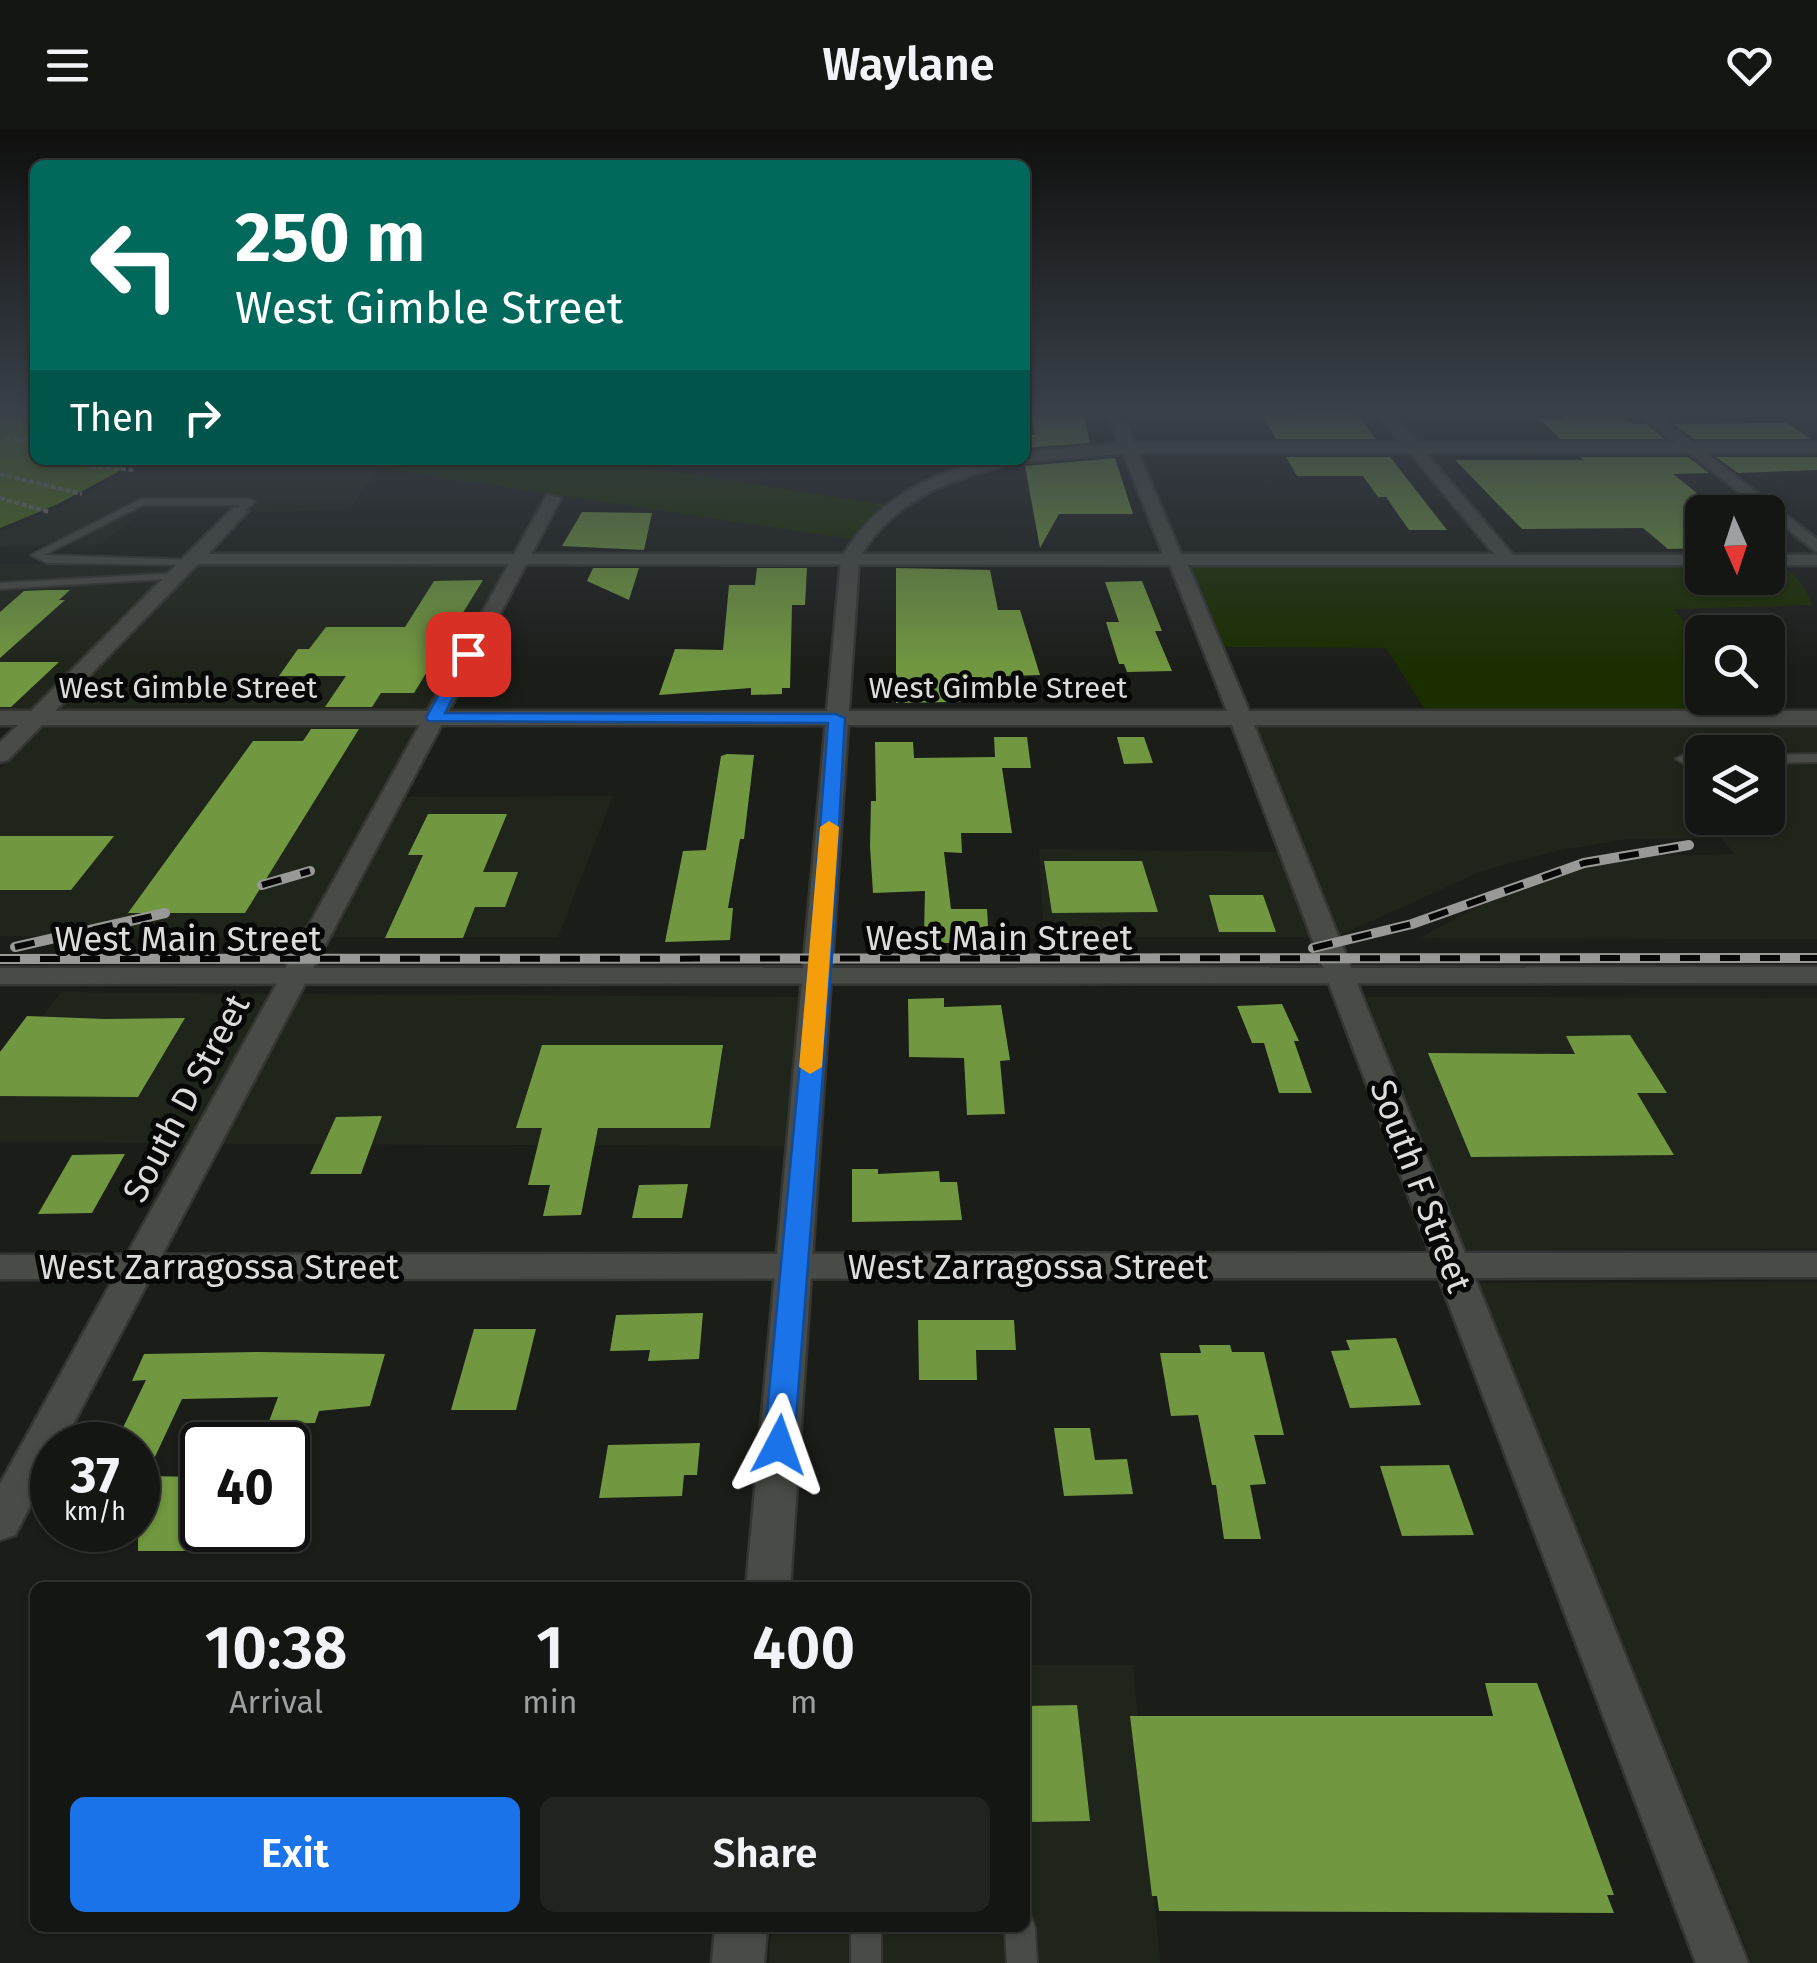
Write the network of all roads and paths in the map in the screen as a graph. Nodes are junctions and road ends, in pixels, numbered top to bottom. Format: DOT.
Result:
graph roads {
  1 [pos="0,498"];
  2 [pos="552,498"];
  3 [pos="908,498"];
  4 [pos="1148,498"];
  5 [pos="1455,498"];
  6 [pos="1754,498"];
  7 [pos="49,512"];
  8 [pos="240,512"];
  9 [pos="1817,547"];
  10 [pos="520,559"];
  11 [pos="850,559"];
  12 [pos="1176,559"];
  13 [pos="1685,560"];
  14 [pos="1785,560"];
  15 [pos="1817,560"];
  16 [pos="1510,562"];
  17 [pos="186,566"];
  18 [pos="0,586"];
  19 [pos="0,718"];
  20 [pos="36,718"];
  21 [pos="434,718"];
  22 [pos="836,718"];
  23 [pos="1241,718"];
  24 [pos="1817,718"];
  25 [pos="0,755"];
  26 [pos="1785,758"];
  27 [pos="1817,758"];
  28 [pos="818,975"];
  29 [pos="1817,975"];
  30 [pos="0,976"];
  31 [pos="295,976"];
  32 [pos="1340,976"];
  33 [pos="1817,1265"];
  34 [pos="138,1266"];
  35 [pos="1452,1266"];
  36 [pos="0,1267"];
  37 [pos="793,1268"];
  38 [pos="0,1524"];
  39 [pos="768,1582"];
  40 [pos="741,1932"];
  41 [pos="866,1932"];
  42 [pos="1020,1932"];
  43 [pos="738,1963"];
  44 [pos="866,1963"];
  45 [pos="1022,1963"];
  46 [pos="1722,1963"];
  1 -- 7 [label="path"];
  2 -- 10 [label="street, South D Street"];
  3 -- 11 [label="street"];
  4 -- 12 [label="street, South F Street"];
  5 -- 16 [label="street"];
  6 -- 9 [label="street"];
  8 -- 17 [label="street"];
  8 -- 17 [label="lane"];
  10 -- 11 [label="street"];
  10 -- 17 [label="street"];
  10 -- 21 [label="street, South D Street"];
  11 -- 12 [label="street"];
  11 -- 22 [label="street"];
  12 -- 16 [label="street"];
  12 -- 23 [label="street, South F Street"];
  13 -- 16 [label="street"];
  14 -- 15 [label="street"];
  17 -- 18 [label="lane"];
  17 -- 20 [label="street"];
  19 -- 20 [label="street, West Gimble Street"];
  20 -- 21 [label="street, West Gimble Street"];
  20 -- 25 [label="street"];
  21 -- 22 [label="street, West Gimble Street"];
  21 -- 31 [label="street, South D Street"];
  22 -- 23 [label="street, West Gimble Street"];
  22 -- 28 [label="street"];
  23 -- 24 [label="street, West Gimble Street"];
  23 -- 32 [label="street, South F Street"];
  26 -- 27 [label="lane"];
  28 -- 31 [label="street, West Main Street"];
  28 -- 32 [label="street, West Main Street"];
  28 -- 37 [label="street"];
  29 -- 32 [label="street, West Main Street"];
  30 -- 31 [label="street, West Main Street"];
  31 -- 34 [label="street, South D Street"];
  32 -- 35 [label="street, South F Street"];
  33 -- 35 [label="street, West Zarragossa Street"];
  34 -- 36 [label="street, West Zarragossa Street"];
  34 -- 37 [label="street, West Zarragossa Street"];
  34 -- 38 [label="street, South D Street"];
  35 -- 37 [label="street, West Zarragossa Street"];
  35 -- 46 [label="street, South F Street"];
  37 -- 39 [label="street"];
  40 -- 43 [label="street"];
  41 -- 44 [label="lane"];
  42 -- 45 [label="lane"];
}
